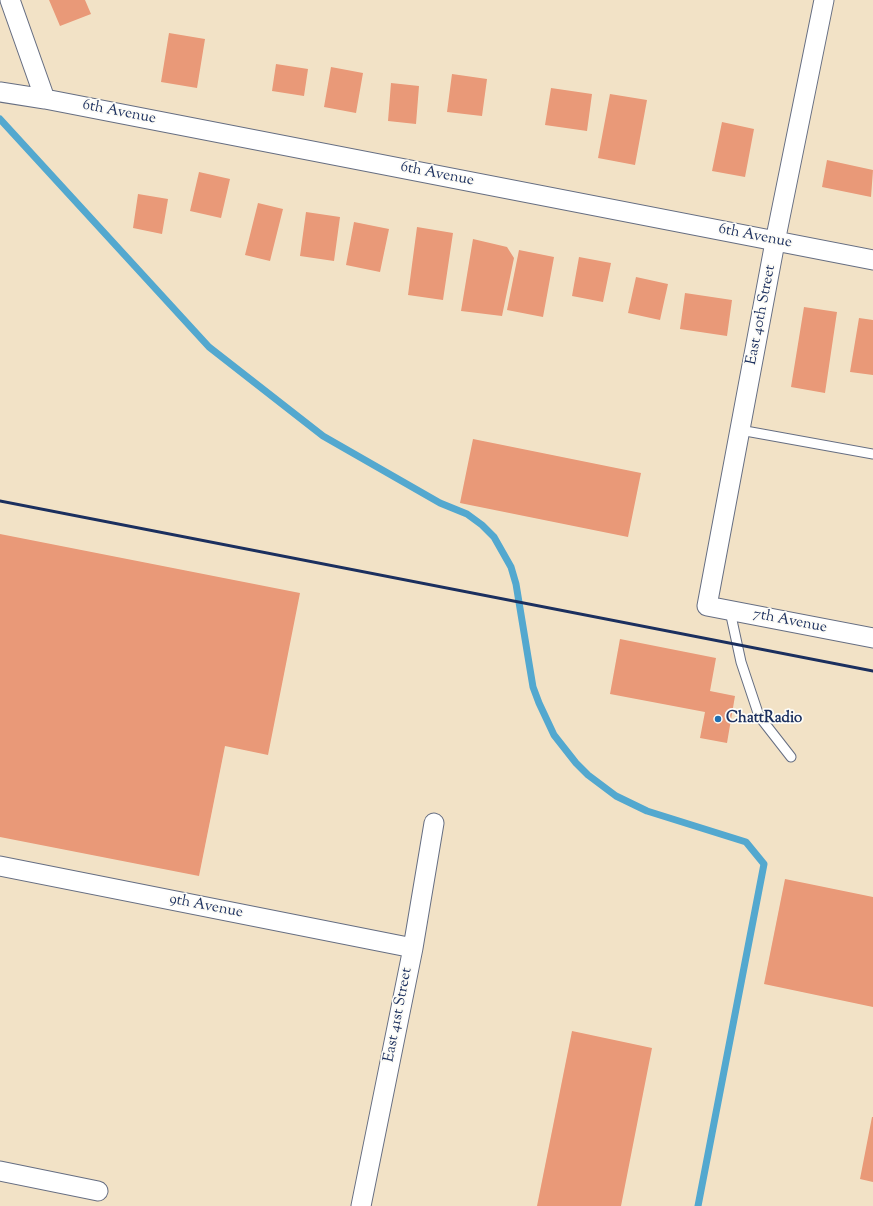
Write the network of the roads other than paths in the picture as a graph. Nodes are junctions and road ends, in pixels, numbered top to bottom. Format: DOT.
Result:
graph roads {
  1 [pos="10,0"];
  2 [pos="824,0"];
  3 [pos="0,92"];
  4 [pos="45,99"];
  5 [pos="775,242"];
  6 [pos="873,260"];
  7 [pos="740,430"];
  8 [pos="873,454"];
  9 [pos="707,606"];
  10 [pos="730,611"];
  11 [pos="873,638"];
  12 [pos="791,757"];
  13 [pos="434,823"];
  14 [pos="0,866"];
  15 [pos="413,948"];
  16 [pos="0,1171"];
  17 [pos="98,1191"];
  18 [pos="361,1206"];
  1 -- 4 [label="street"];
  2 -- 5 [label="street, East 40th Street"];
  3 -- 4 [label="street, 6th Avenue"];
  4 -- 5 [label="street, 6th Avenue"];
  5 -- 6 [label="street, 6th Avenue"];
  5 -- 7 [label="street, East 40th Street"];
  7 -- 8 [label="lane"];
  7 -- 9 [label="street, East 40th Street"];
  9 -- 10 [label="street, 7th Avenue"];
  10 -- 11 [label="street, 7th Avenue"];
  10 -- 12 [label="lane"];
  13 -- 15 [label="street, East 41st Street"];
  14 -- 15 [label="street, 9th Avenue"];
  15 -- 18 [label="street, East 41st Street"];
  16 -- 17 [label="street"];
}
